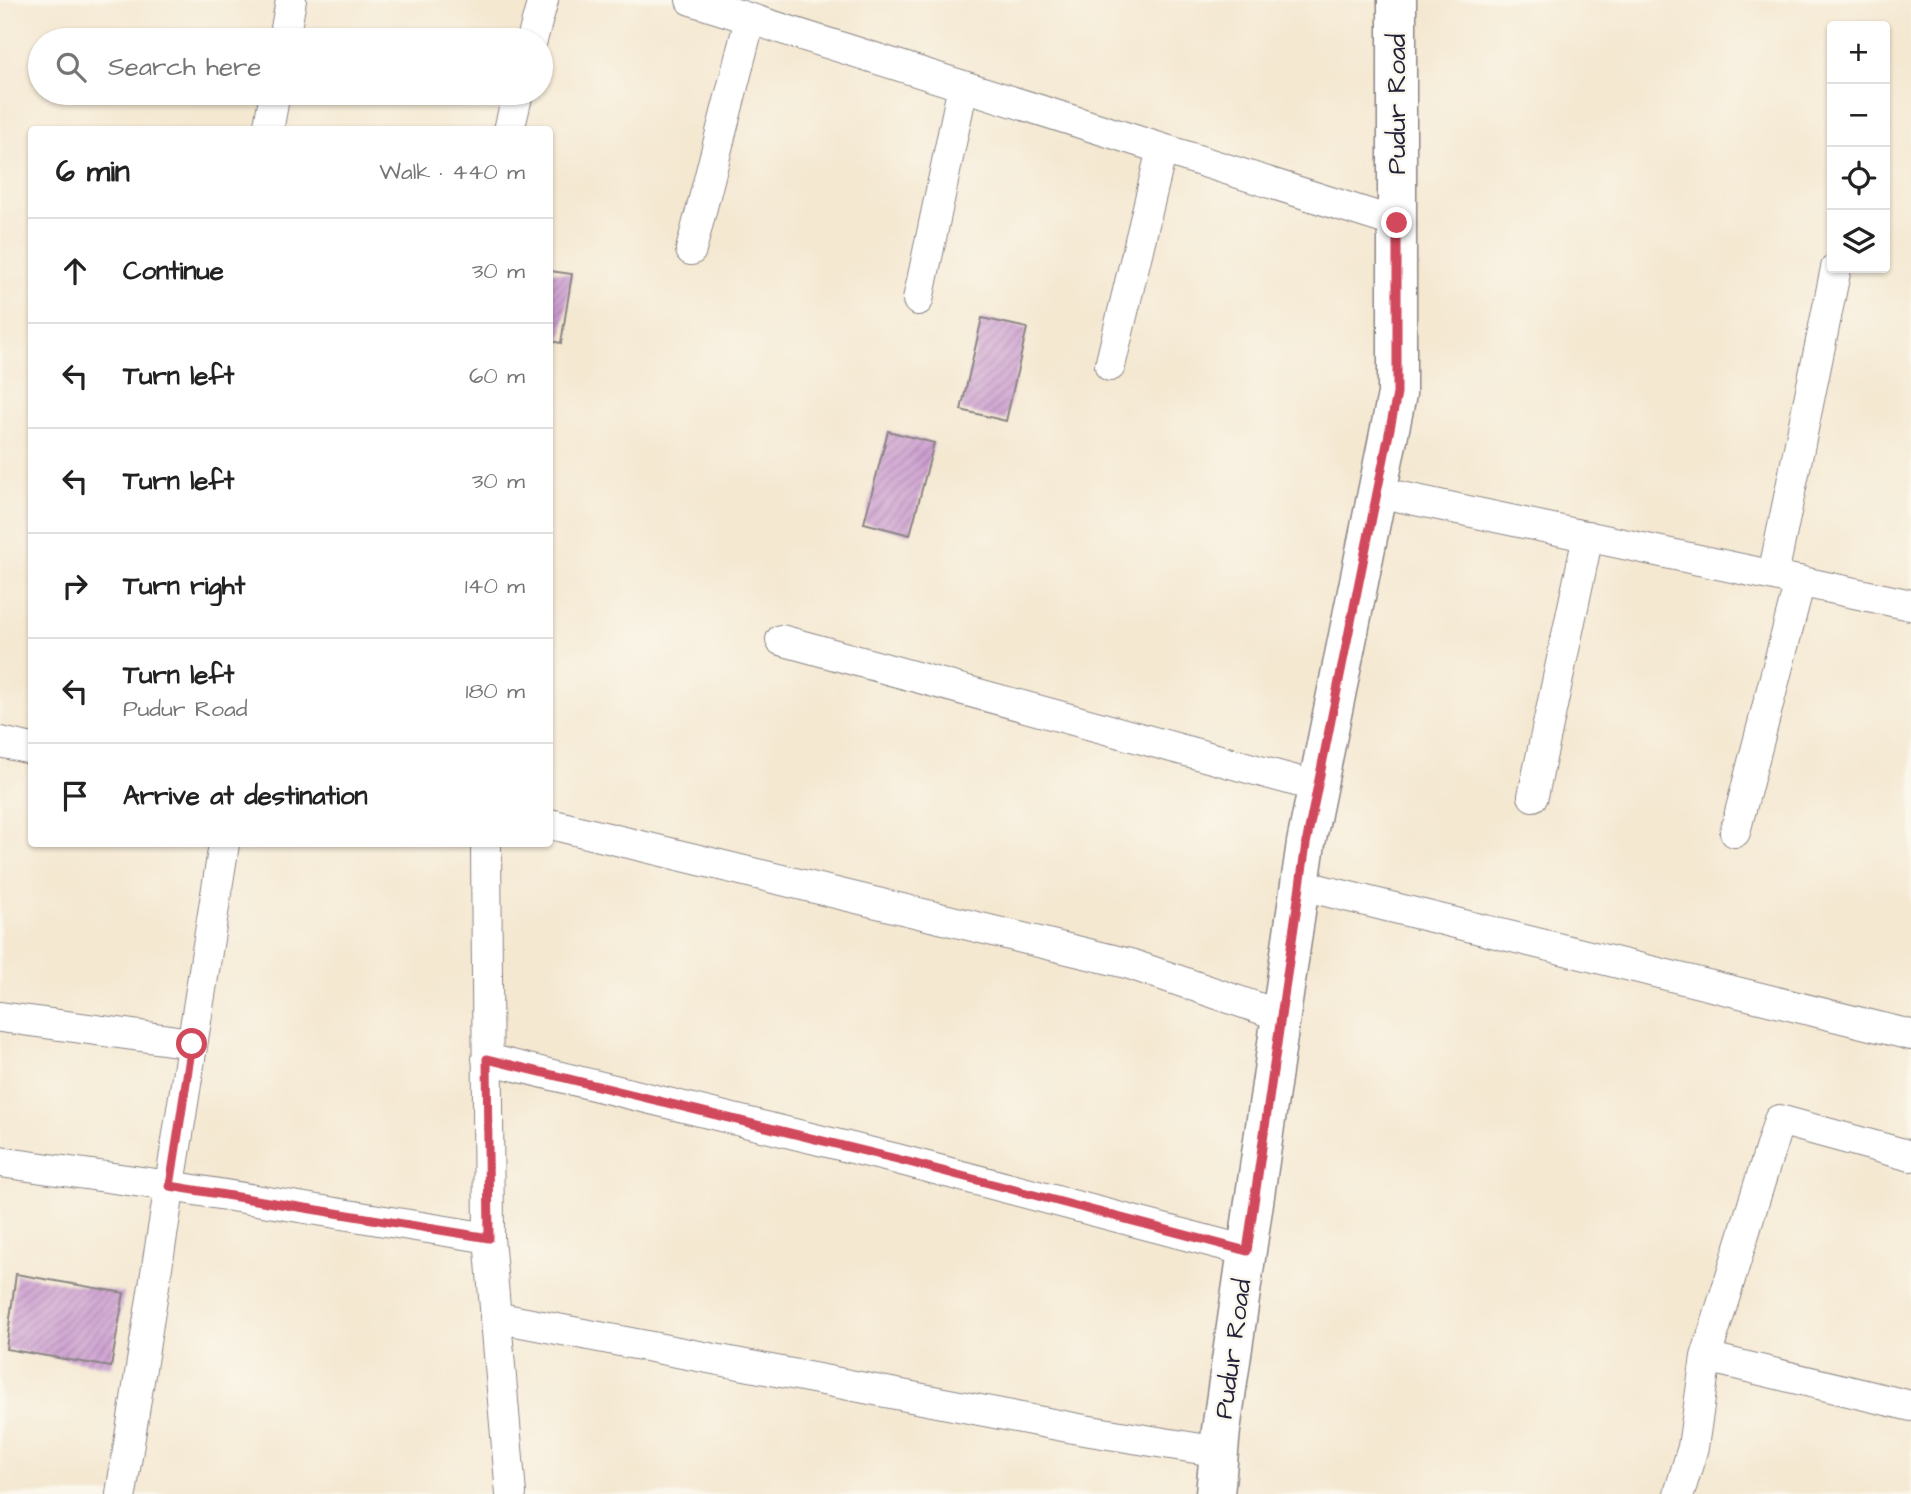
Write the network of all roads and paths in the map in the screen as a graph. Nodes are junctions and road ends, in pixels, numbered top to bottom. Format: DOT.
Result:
graph roads {
  1 [pos="291,0"];
  2 [pos="543,0"];
  3 [pos="691,0"];
  4 [pos="1397,0"];
  5 [pos="750,19"];
  6 [pos="286,28"];
  7 [pos="535,28"];
  8 [pos="964,86"];
  9 [pos="273,105"];
  10 [pos="515,105"];
  11 [pos="269,126"];
  12 [pos="510,126"];
  13 [pos="1162,149"];
  14 [pos="1397,223"];
  15 [pos="691,250"];
  16 [pos="1835,273"];
  17 [pos="918,300"];
  18 [pos="1110,366"];
  19 [pos="1378,492"];
  20 [pos="1588,536"];
  21 [pos="1786,578"];
  22 [pos="1911,605"];
  23 [pos="781,640"];
  24 [pos="0,742"];
  25 [pos="28,748"];
  26 [pos="1318,787"];
  27 [pos="1533,796"];
  28 [pos="553,825"];
  29 [pos="1735,832"];
  30 [pos="224,847"];
  31 [pos="486,847"];
  32 [pos="1301,885"];
  33 [pos="1282,1016"];
  34 [pos="0,1017"];
  35 [pos="1911,1035"];
  36 [pos="192,1044"];
  37 [pos="487,1059"];
  38 [pos="1911,1156"];
  39 [pos="0,1162"];
  40 [pos="170,1186"];
  41 [pos="489,1238"];
  42 [pos="1247,1251"];
  43 [pos="495,1317"];
  44 [pos="1706,1357"];
  45 [pos="1911,1406"];
  46 [pos="1220,1452"];
  47 [pos="121,1494"];
  48 [pos="511,1494"];
  49 [pos="1215,1494"];
  50 [pos="1679,1494"];
  1 -- 6 [label="street"];
  2 -- 7 [label="street"];
  3 -- 5 [label="street"];
  4 -- 14 [label="street, Pudur Road"];
  5 -- 8 [label="street"];
  5 -- 15 [label="street"];
  8 -- 13 [label="street"];
  8 -- 17 [label="street"];
  9 -- 11 [label="street"];
  10 -- 12 [label="street"];
  13 -- 14 [label="street"];
  13 -- 18 [label="street"];
  14 -- 19 [label="street, Pudur Road"];
  16 -- 21 [label="street"];
  19 -- 20 [label="street"];
  19 -- 26 [label="street, Pudur Road"];
  20 -- 21 [label="street"];
  20 -- 27 [label="street"];
  21 -- 22 [label="street"];
  21 -- 29 [label="street"];
  23 -- 26 [label="street"];
  24 -- 25 [label="street"];
  26 -- 32 [label="street, Pudur Road"];
  28 -- 33 [label="street"];
  30 -- 36 [label="street"];
  31 -- 37 [label="street"];
  32 -- 33 [label="street, Pudur Road"];
  32 -- 35 [label="street"];
  33 -- 42 [label="street, Pudur Road"];
  34 -- 36 [label="street"];
  36 -- 40 [label="street"];
  37 -- 41 [label="street"];
  37 -- 42 [label="street"];
  38 -- 44 [label="street"];
  39 -- 40 [label="street"];
  40 -- 41 [label="street"];
  40 -- 47 [label="street"];
  41 -- 43 [label="street"];
  42 -- 46 [label="street, Pudur Road"];
  43 -- 46 [label="street"];
  43 -- 48 [label="street"];
  44 -- 45 [label="street"];
  44 -- 50 [label="street"];
  46 -- 49 [label="street, Pudur Road"];
}
